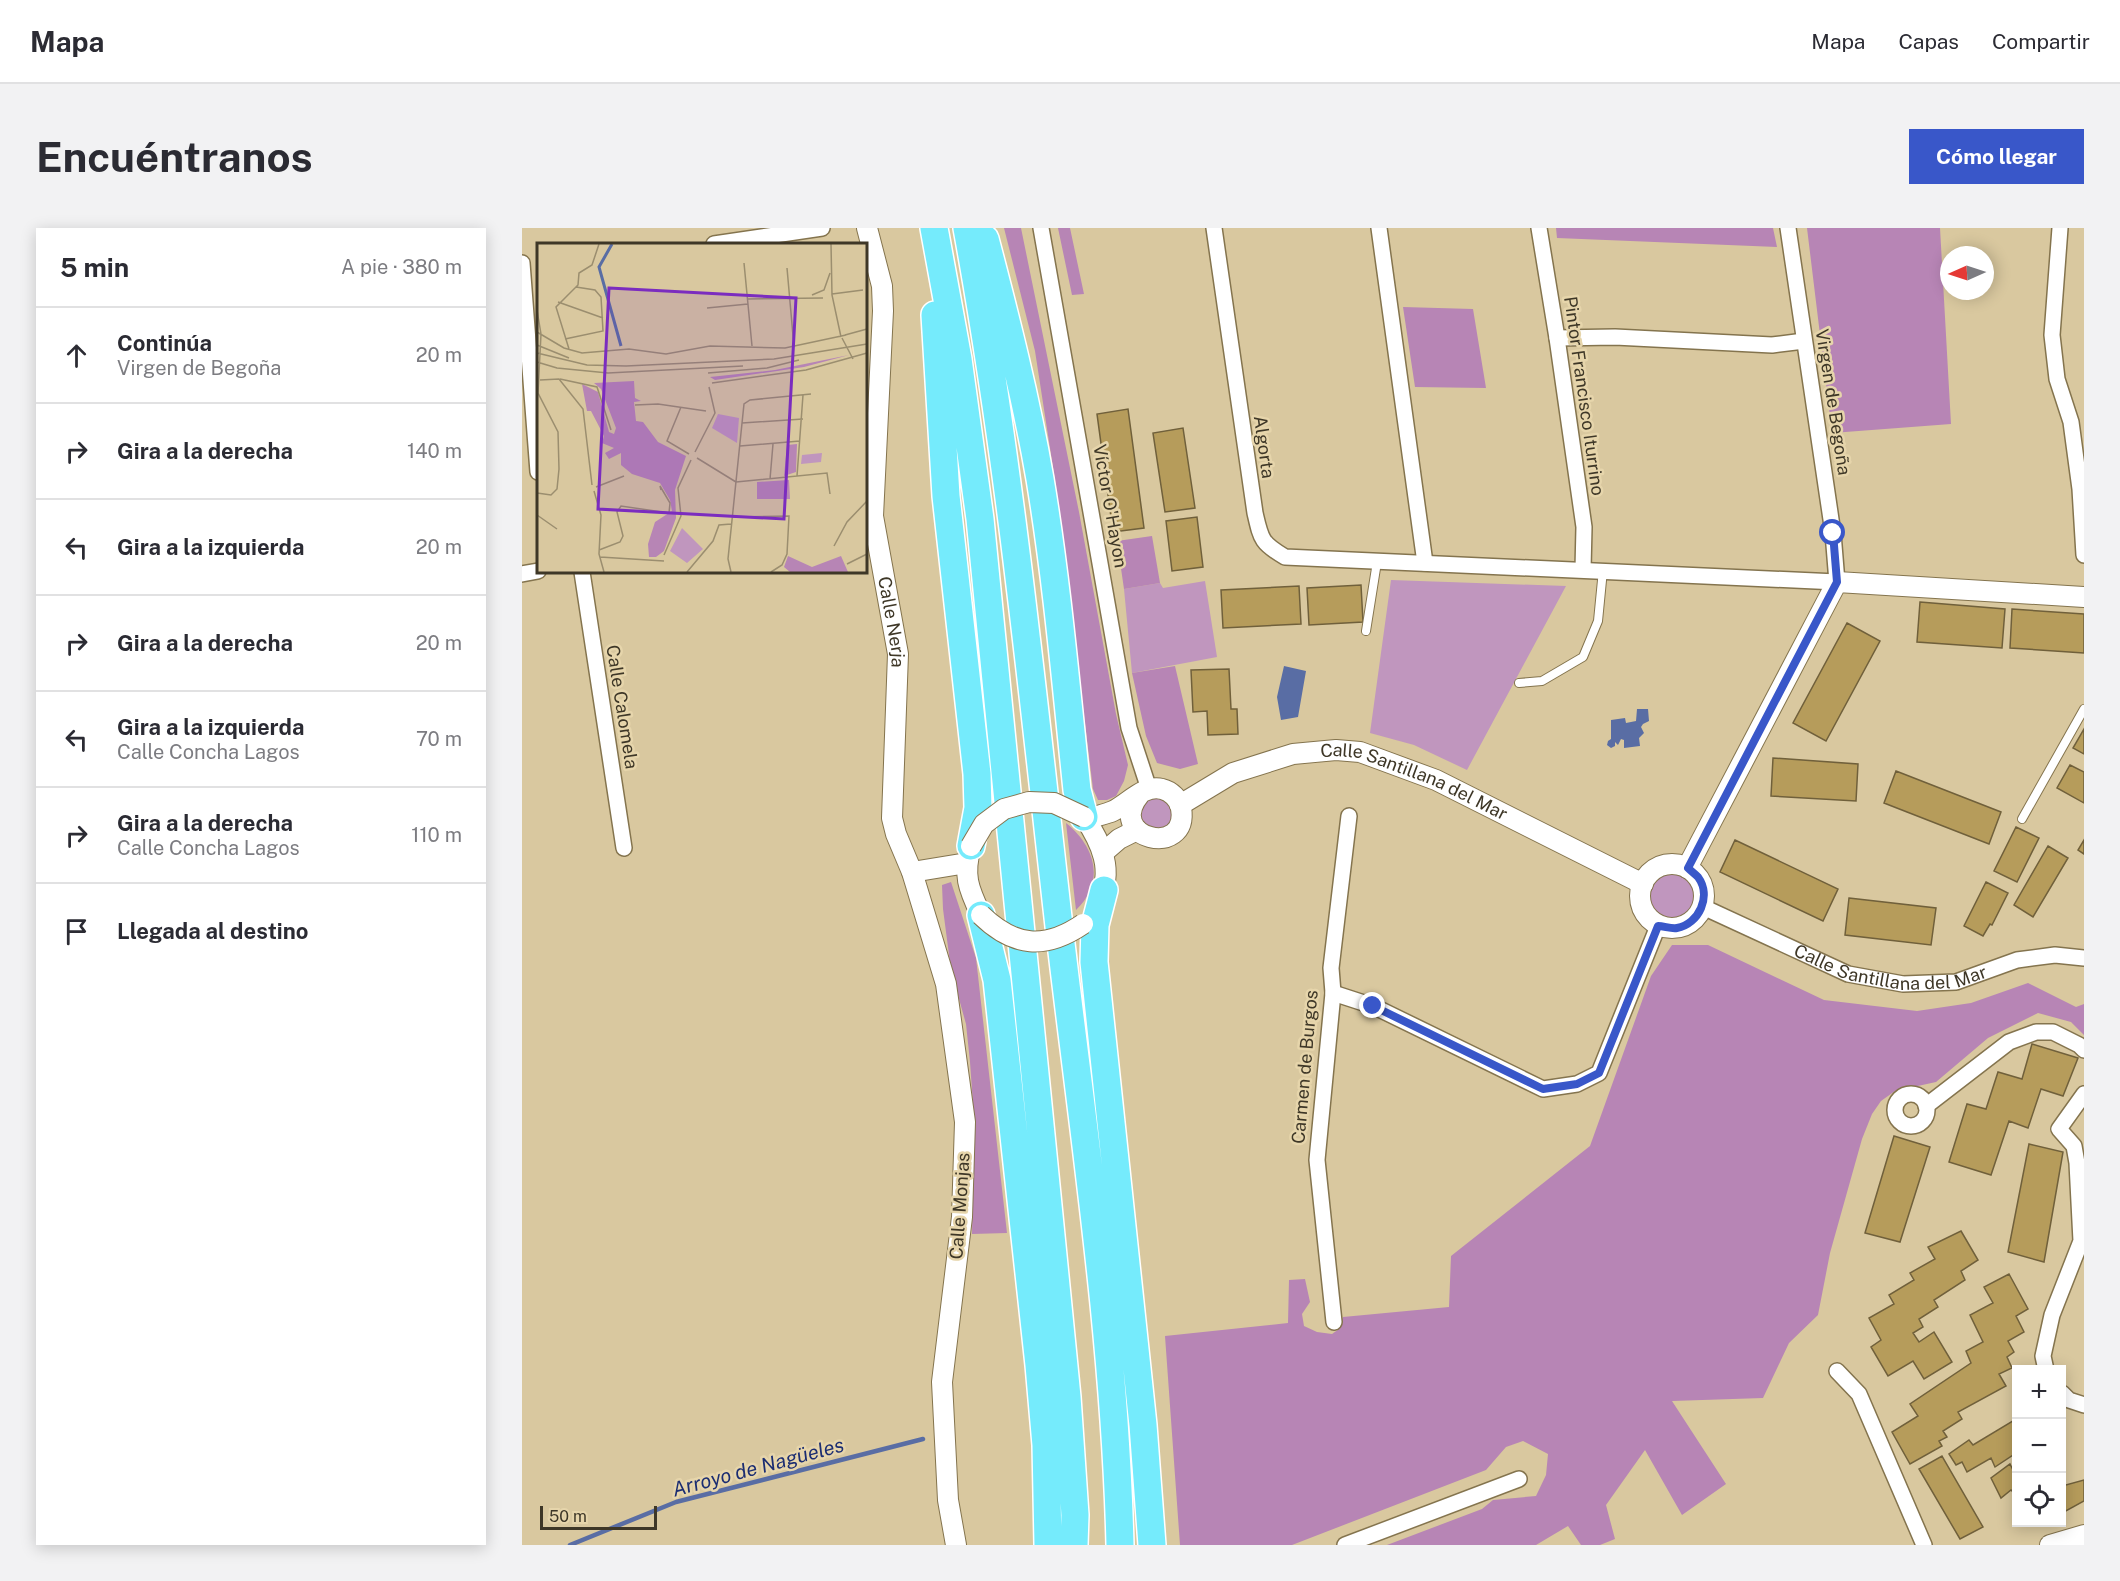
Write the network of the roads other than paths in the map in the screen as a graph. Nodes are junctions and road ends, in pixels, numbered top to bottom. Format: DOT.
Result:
graph roads {
  1 [pos="822,228"];
  2 [pos="867,228"];
  3 [pos="934,228"];
  4 [pos="967,228"];
  5 [pos="980,228"];
  6 [pos="1041,228"];
  7 [pos="1214,228"];
  8 [pos="1378,228"];
  9 [pos="1539,228"];
  10 [pos="1788,228"];
  11 [pos="2060,228"];
  12 [pos="721,243"];
  13 [pos="940,260"];
  14 [pos="527,270"];
  15 [pos="1557,338"];
  16 [pos="1804,341"];
  17 [pos="537,454"];
  18 [pos="869,516"];
  19 [pos="2084,555"];
  20 [pos="1382,562"];
  21 [pos="1425,563"];
  22 [pos="1583,569"];
  23 [pos="1603,570"];
  24 [pos="537,571"];
  25 [pos="582,573"];
  26 [pos="522,574"];
  27 [pos="1837,582"];
  28 [pos="2084,597"];
  29 [pos="1366,631"];
  30 [pos="1519,683"];
  31 [pos="2084,709"];
  32 [pos="1145,792"];
  33 [pos="1180,805"];
  34 [pos="1349,816"];
  35 [pos="1085,818"];
  36 [pos="2022,819"];
  37 [pos="1137,830"];
  38 [pos="624,848"];
  39 [pos="1104,852"];
  40 [pos="969,854"];
  41 [pos="1688,868"];
  42 [pos="912,872"];
  43 [pos="1643,884"];
  44 [pos="1104,890"];
  45 [pos="1703,907"];
  46 [pos="981,915"];
  47 [pos="1658,926"];
  48 [pos="2084,958"];
  49 [pos="1333,993"];
  50 [pos="2084,1050"];
  51 [pos="2084,1094"];
  52 [pos="1926,1106"];
  53 [pos="1334,1322"];
  54 [pos="2045,1365"];
  55 [pos="1837,1371"];
  56 [pos="2066,1397"];
  57 [pos="2084,1405"];
  58 [pos="1519,1479"];
  59 [pos="2084,1534"];
  60 [pos="956,1545"];
  61 [pos="1048,1545"];
  62 [pos="1074,1545"];
  63 [pos="1120,1545"];
  64 [pos="1152,1545"];
  65 [pos="1345,1545"];
  66 [pos="1924,1545"];
  67 [pos="2050,1545"];
  1 -- 12 [label="street"];
  2 -- 18 [label="street, Calle Nerja"];
  3 -- 13 [label="highway"];
  4 -- 63 [label="highway"];
  5 -- 35 [label="highway"];
  6 -- 32 [label="street, Víctor O'Hayon"];
  7 -- 20 [label="street, Algorta"];
  8 -- 21 [label="street"];
  9 -- 15 [label="street, Pintor Francisco Iturrino"];
  10 -- 16 [label="street, Virgen de Begoña"];
  11 -- 19 [label="street"];
  13 -- 40 [label="highway"];
  13 -- 62 [label="highway"];
  14 -- 17 [label="street"];
  15 -- 16 [label="street"];
  15 -- 22 [label="street, Pintor Francisco Iturrino"];
  16 -- 27 [label="street, Virgen de Begoña"];
  18 -- 42 [label="street, Calle Nerja"];
  20 -- 21 [label="street, Algorta"];
  20 -- 29 [label="lane"];
  21 -- 22 [label="street, Algorta"];
  22 -- 23 [label="street, Algorta"];
  23 -- 27 [label="street, Algorta"];
  23 -- 30 [label="lane"];
  24 -- 26 [label="street"];
  25 -- 38 [label="street, Calle Calomela"];
  27 -- 28 [label="street"];
  27 -- 41 [label="street"];
  31 -- 36 [label="lane"];
  32 -- 33 [label="street"];
  32 -- 35 [label="street"];
  32 -- 37 [label="street"];
  33 -- 37 [label="street"];
  33 -- 43 [label="street, Calle Santillana del Mar"];
  34 -- 49 [label="street, Carmen de Burgos"];
  35 -- 39 [label="street"];
  35 -- 40 [label="street, bridge"];
  37 -- 39 [label="street"];
  39 -- 44 [label="street"];
  40 -- 42 [label="street"];
  40 -- 46 [label="street"];
  41 -- 43 [label="street"];
  41 -- 45 [label="street"];
  42 -- 60 [label="street, Calle Monjas"];
  43 -- 47 [label="street"];
  44 -- 46 [label="street, bridge"];
  44 -- 64 [label="highway"];
  45 -- 47 [label="street"];
  45 -- 48 [label="street, Calle Santillana del Mar"];
  46 -- 61 [label="highway"];
  47 -- 49 [label="street"];
  49 -- 53 [label="street, Carmen de Burgos"];
  50 -- 52 [label="street"];
  51 -- 54 [label="street"];
  55 -- 66 [label="street"];
  56 -- 57 [label="street"];
  58 -- 65 [label="street"];
  59 -- 67 [label="street"];
}
